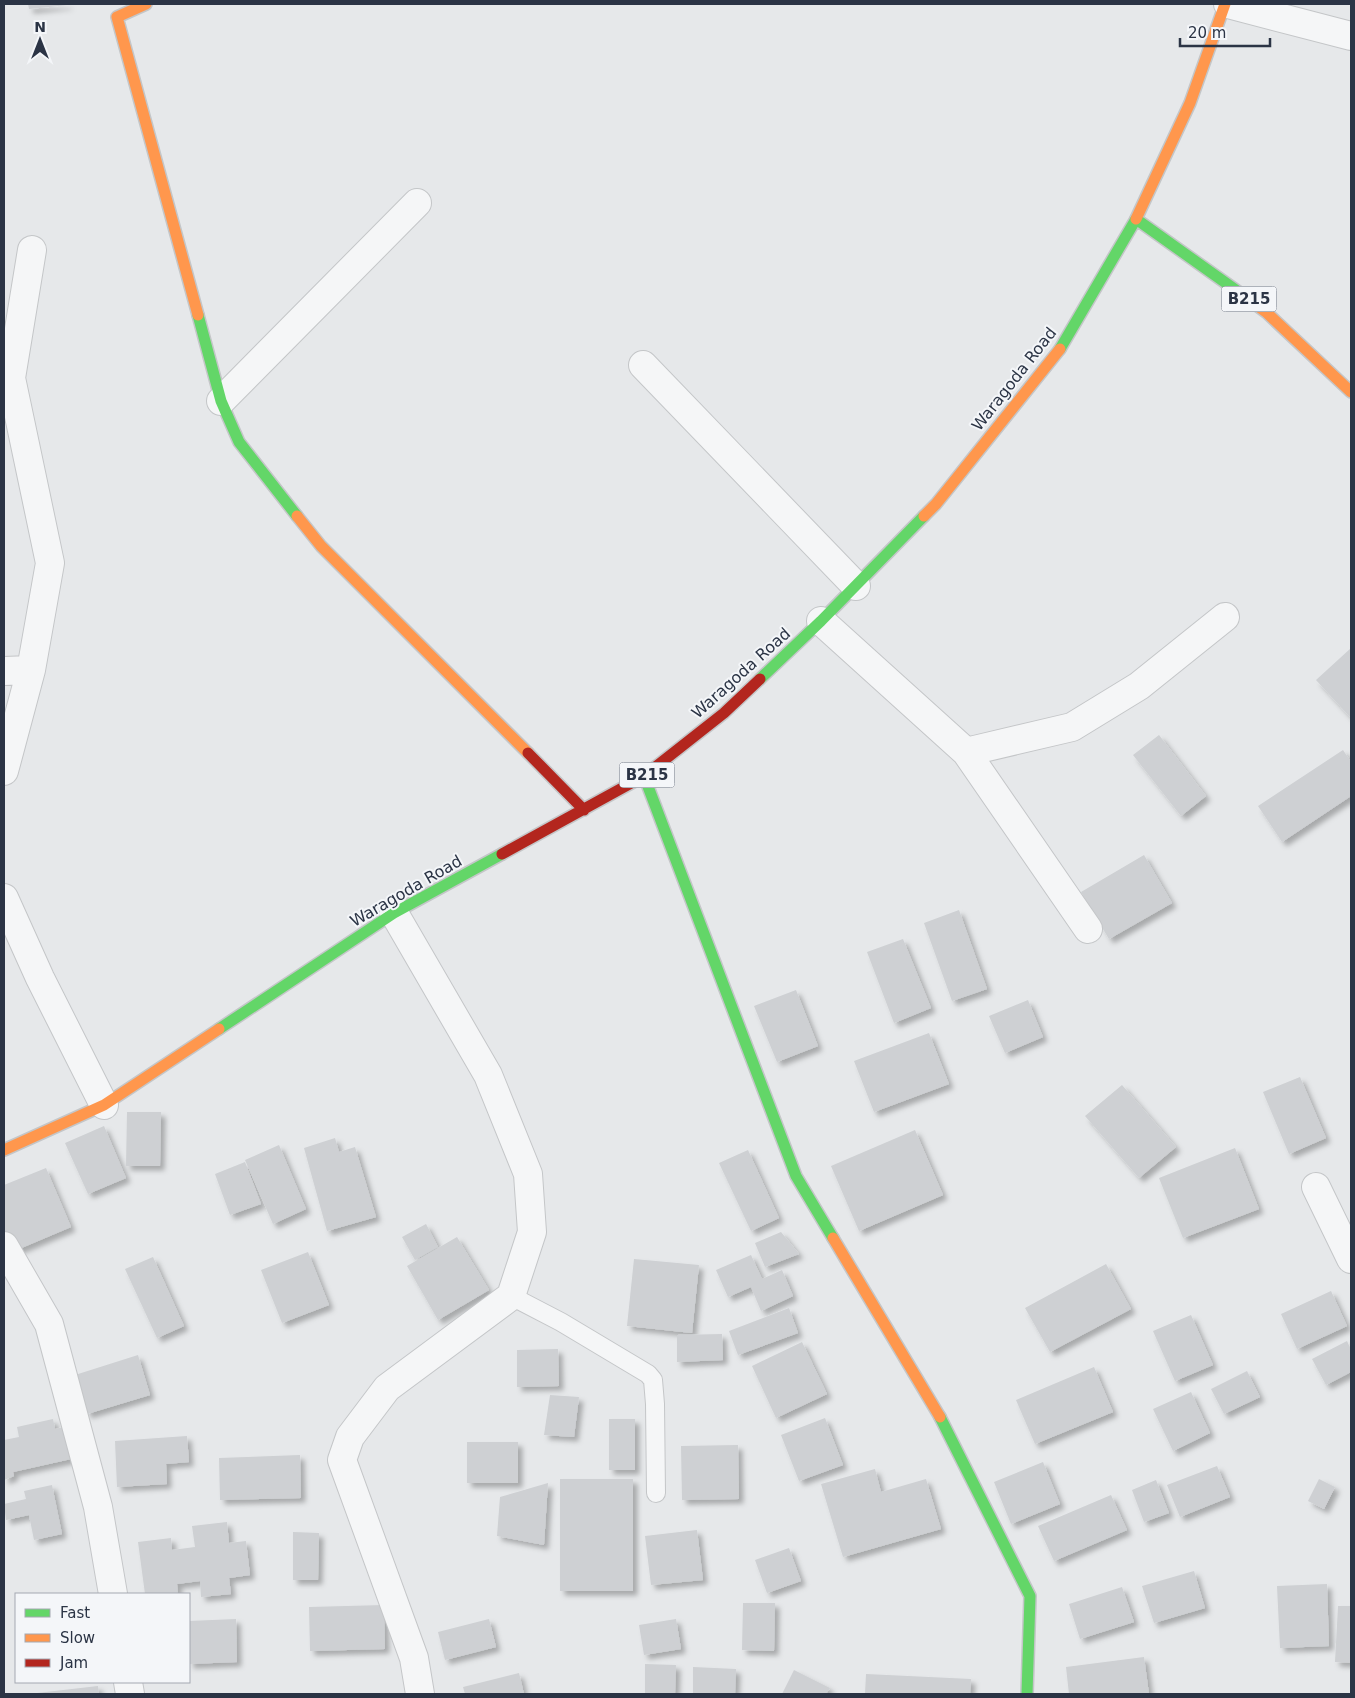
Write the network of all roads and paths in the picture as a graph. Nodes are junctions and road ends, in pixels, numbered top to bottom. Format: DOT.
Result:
graph roads {
  1 [pos="146,4"];
  2 [pos="1226,4"];
  3 [pos="1351,36"];
  4 [pos="417,204"];
  5 [pos="1136,219"];
  6 [pos="32,250"];
  7 [pos="643,365"];
  8 [pos="1351,392"];
  9 [pos="221,401"];
  10 [pos="856,586"];
  11 [pos="1225,616"];
  12 [pos="821,621"];
  13 [pos="4,670"];
  14 [pos="31,670"];
  15 [pos="966,752"];
  16 [pos="4,771"];
  17 [pos="644,776"];
  18 [pos="584,810"];
  19 [pos="4,898"];
  20 [pos="394,914"];
  21 [pos="1088,929"];
  22 [pos="104,1105"];
  23 [pos="4,1150"];
  24 [pos="1316,1186"];
  25 [pos="4,1246"];
  26 [pos="1351,1259"];
  27 [pos="511,1296"];
  28 [pos="656,1493"];
  29 [pos="113,1593"];
  30 [pos="420,1694"];
  31 [pos="1027,1694"];
  1 -- 9 [label="street"];
  2 -- 3 [label="street"];
  2 -- 5 [label="street, Waragoda Road"];
  4 -- 9 [label="street"];
  5 -- 8 [label="street, B215"];
  5 -- 10 [label="street, Waragoda Road / B215"];
  6 -- 14 [label="street"];
  7 -- 10 [label="street"];
  9 -- 18 [label="street"];
  10 -- 12 [label="street, Waragoda Road / B215"];
  11 -- 15 [label="street"];
  12 -- 15 [label="street"];
  12 -- 17 [label="street, Waragoda Road / B215"];
  13 -- 14 [label="street"];
  14 -- 16 [label="street"];
  15 -- 21 [label="street"];
  17 -- 18 [label="street, Waragoda Road / B215"];
  17 -- 31 [label="street"];
  18 -- 20 [label="street, Waragoda Road / B215"];
  19 -- 22 [label="street"];
  20 -- 22 [label="street, Waragoda Road / B215"];
  20 -- 27 [label="street"];
  22 -- 23 [label="street, Waragoda Road / B215"];
  24 -- 26 [label="street"];
  25 -- 29 [label="street"];
  27 -- 28 [label="lane"];
  27 -- 30 [label="street"];
}
